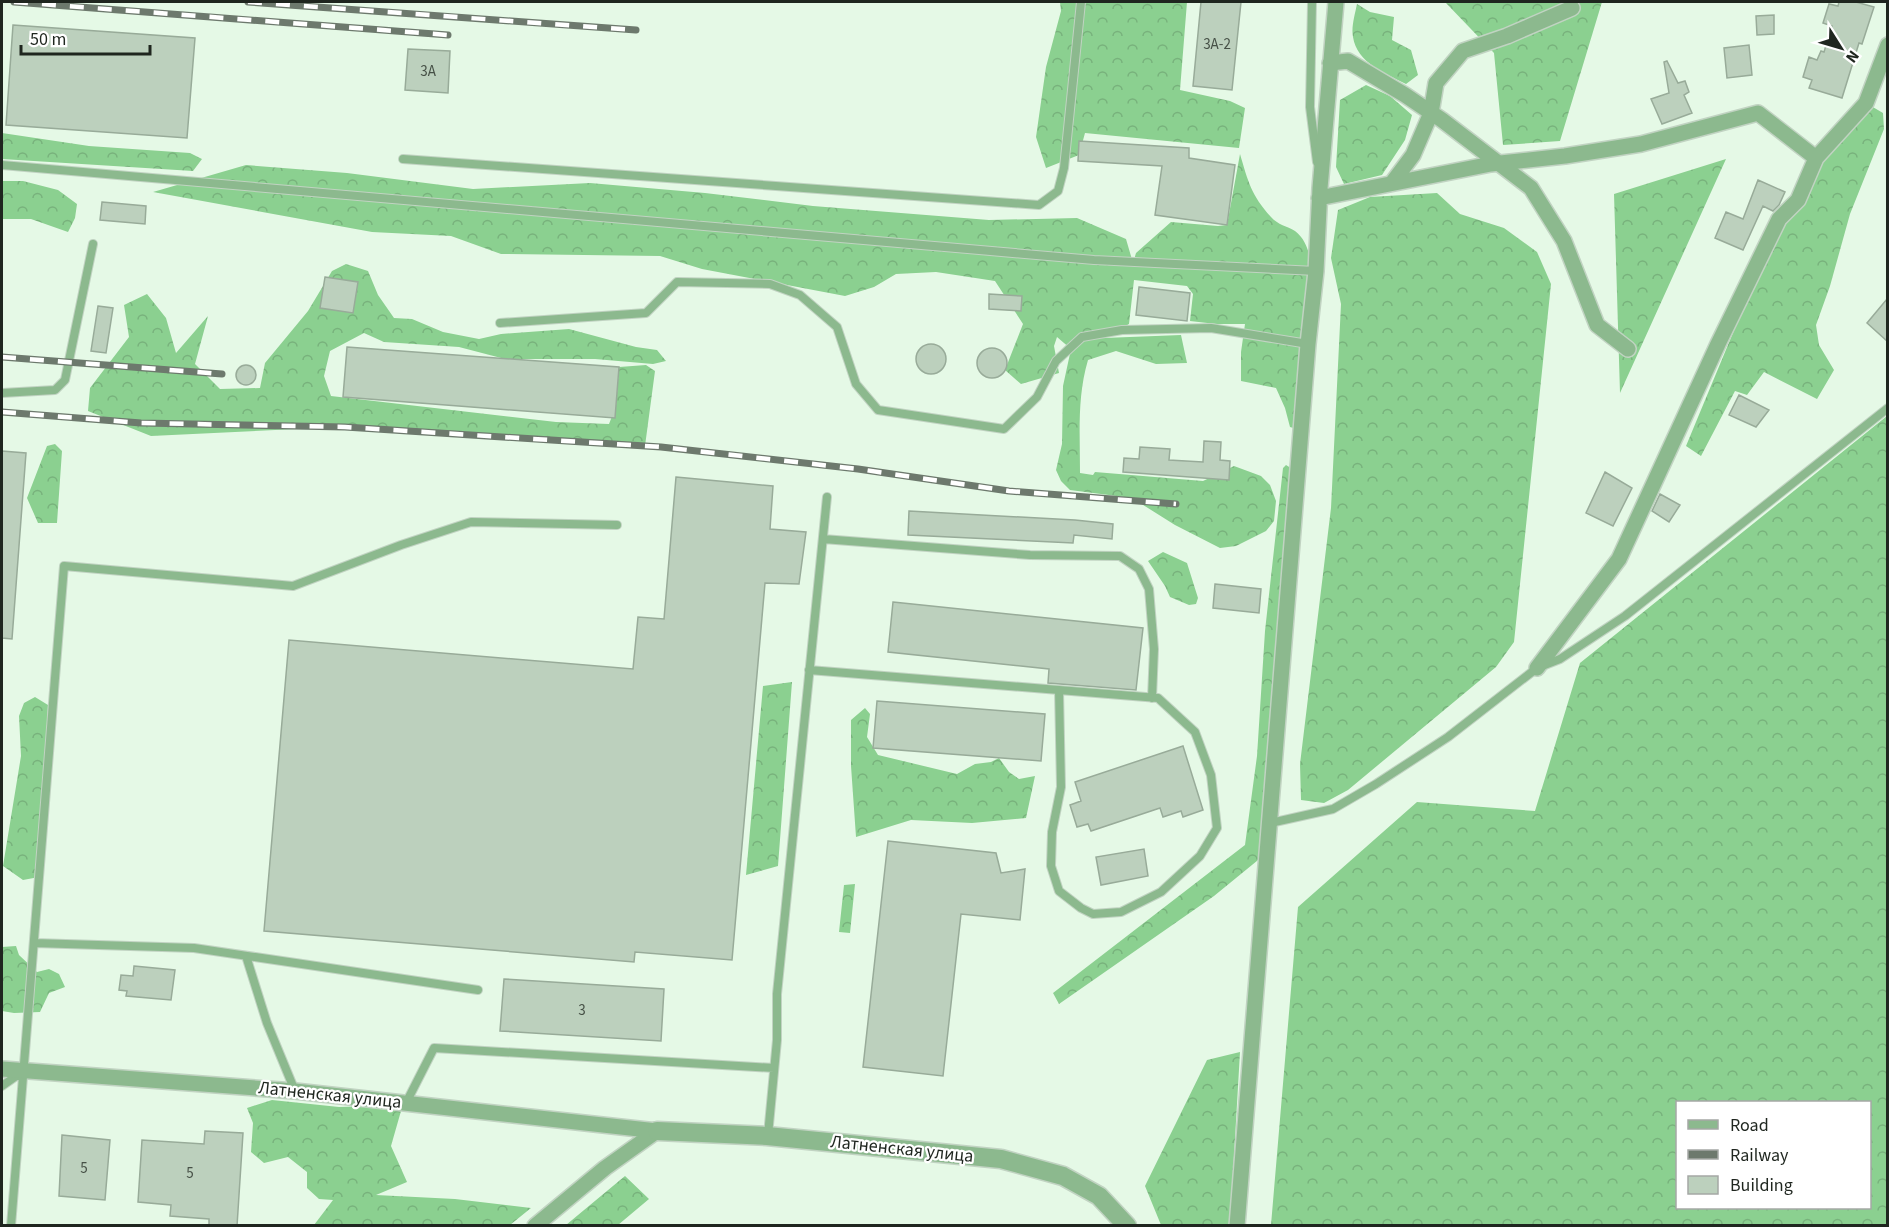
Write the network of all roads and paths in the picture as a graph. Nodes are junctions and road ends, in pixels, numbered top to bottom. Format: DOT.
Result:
graph roads {
  1 [pos="1081,2"];
  2 [pos="1312,2"];
  3 [pos="1336,2"];
  4 [pos="1572,8"];
  5 [pos="1887,45"];
  6 [pos="1330,63"];
  7 [pos="1431,113"];
  8 [pos="403,159"];
  9 [pos="1816,159"];
  10 [pos="1500,163"];
  11 [pos="2,165"];
  12 [pos="1392,183"];
  13 [pos="1320,193"];
  14 [pos="93,244"];
  15 [pos="1316,271"];
  16 [pos="500,323"];
  17 [pos="1308,344"];
  18 [pos="1628,349"];
  19 [pos="2,393"];
  20 [pos="1887,408"];
  21 [pos="827,497"];
  22 [pos="617,525"];
  23 [pos="823,538"];
  24 [pos="1537,668"];
  25 [pos="810,670"];
  26 [pos="1059,690"];
  27 [pos="1152,698"];
  28 [pos="1270,824"];
  29 [pos="34,943"];
  30 [pos="246,956"];
  31 [pos="478,990"];
  32 [pos="774,1068"];
  33 [pos="2,1070"];
  34 [pos="23,1072"];
  35 [pos="2,1086"];
  36 [pos="295,1090"];
  37 [pos="406,1103"];
  38 [pos="657,1131"];
  39 [pos="767,1136"];
  40 [pos="11,1226"];
  41 [pos="535,1226"];
  42 [pos="1127,1226"];
  43 [pos="1237,1226"];
  1 -- 8 [label="lane"];
  2 -- 13 [label="lane"];
  3 -- 6 [label="street"];
  4 -- 7 [label="street"];
  5 -- 9 [label="street"];
  6 -- 7 [label="street"];
  6 -- 13 [label="street"];
  7 -- 10 [label="street"];
  7 -- 12 [label="street"];
  9 -- 10 [label="street"];
  9 -- 24 [label="street"];
  10 -- 12 [label="street"];
  10 -- 18 [label="street"];
  11 -- 15 [label="lane"];
  12 -- 13 [label="street"];
  13 -- 15 [label="street"];
  14 -- 19 [label="lane"];
  15 -- 17 [label="street"];
  16 -- 17 [label="lane"];
  17 -- 28 [label="street"];
  20 -- 24 [label="lane"];
  21 -- 23 [label="lane"];
  22 -- 29 [label="lane"];
  23 -- 25 [label="lane"];
  23 -- 27 [label="lane"];
  24 -- 28 [label="lane"];
  25 -- 26 [label="lane"];
  25 -- 32 [label="lane"];
  26 -- 27 [label="lane"];
  26 -- 27 [label="lane"];
  28 -- 43 [label="street"];
  29 -- 30 [label="lane"];
  29 -- 34 [label="lane"];
  30 -- 31 [label="lane"];
  30 -- 36 [label="lane"];
  32 -- 37 [label="lane"];
  32 -- 39 [label="lane"];
  33 -- 34 [label="street, Латненская улица"];
  34 -- 35 [label="lane"];
  34 -- 36 [label="street, Латненская улица"];
  34 -- 40 [label="lane"];
  36 -- 37 [label="street, Латненская улица"];
  37 -- 38 [label="street, Латненская улица"];
  38 -- 39 [label="street, Латненская улица"];
  38 -- 41 [label="street"];
  39 -- 42 [label="street, Латненская улица"];
}
